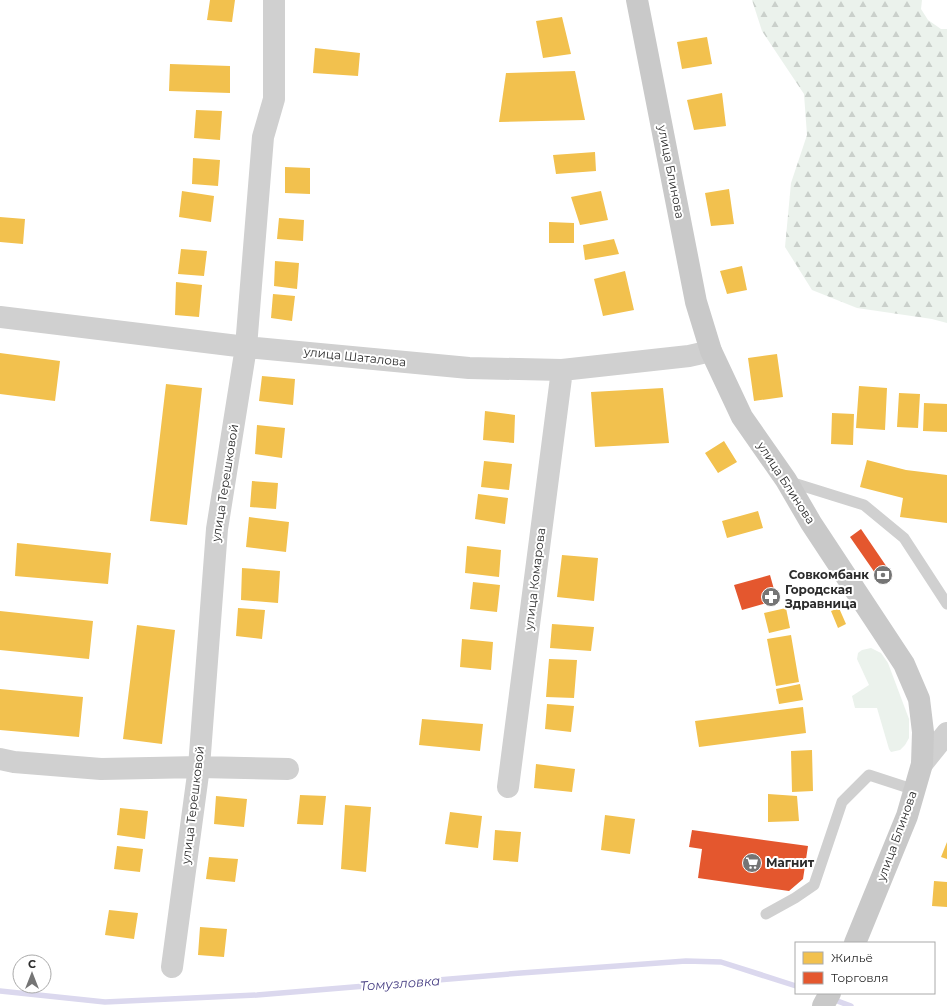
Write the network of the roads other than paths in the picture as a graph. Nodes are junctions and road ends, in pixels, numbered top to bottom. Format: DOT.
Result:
graph roads {
  1 [pos="274,0"];
  2 [pos="637,0"];
  3 [pos="0,317"];
  4 [pos="246,347"];
  5 [pos="711,351"];
  6 [pos="562,370"];
  7 [pos="786,480"];
  8 [pos="947,604"];
  9 [pos="947,733"];
  10 [pos="0,759"];
  11 [pos="922,764"];
  12 [pos="199,767"];
  13 [pos="288,769"];
  14 [pos="508,787"];
  15 [pos="914,790"];
  16 [pos="766,914"];
  17 [pos="855,942"];
  18 [pos="172,967"];
  19 [pos="830,994"];
  20 [pos="824,1006"];
  1 -- 4 [label="street, улица Терешковой"];
  2 -- 5 [label="main road, улица Блинова"];
  3 -- 4 [label="street, улица Шаталова"];
  4 -- 6 [label="street, улица Шаталова"];
  4 -- 12 [label="street, улица Терешковой"];
  5 -- 6 [label="street, улица Шаталова"];
  5 -- 7 [label="main road, улица Блинова"];
  6 -- 14 [label="street, улица Комарова"];
  7 -- 8 [label="lane"];
  7 -- 11 [label="main road, улица Блинова"];
  9 -- 11 [label="street"];
  10 -- 12 [label="street"];
  11 -- 15 [label="main road, улица Блинова"];
  12 -- 13 [label="street"];
  12 -- 18 [label="street, улица Терешковой"];
  15 -- 16 [label="lane"];
  15 -- 17 [label="main road, улица Блинова"];
  19 -- 20 [label="main road"];
}
